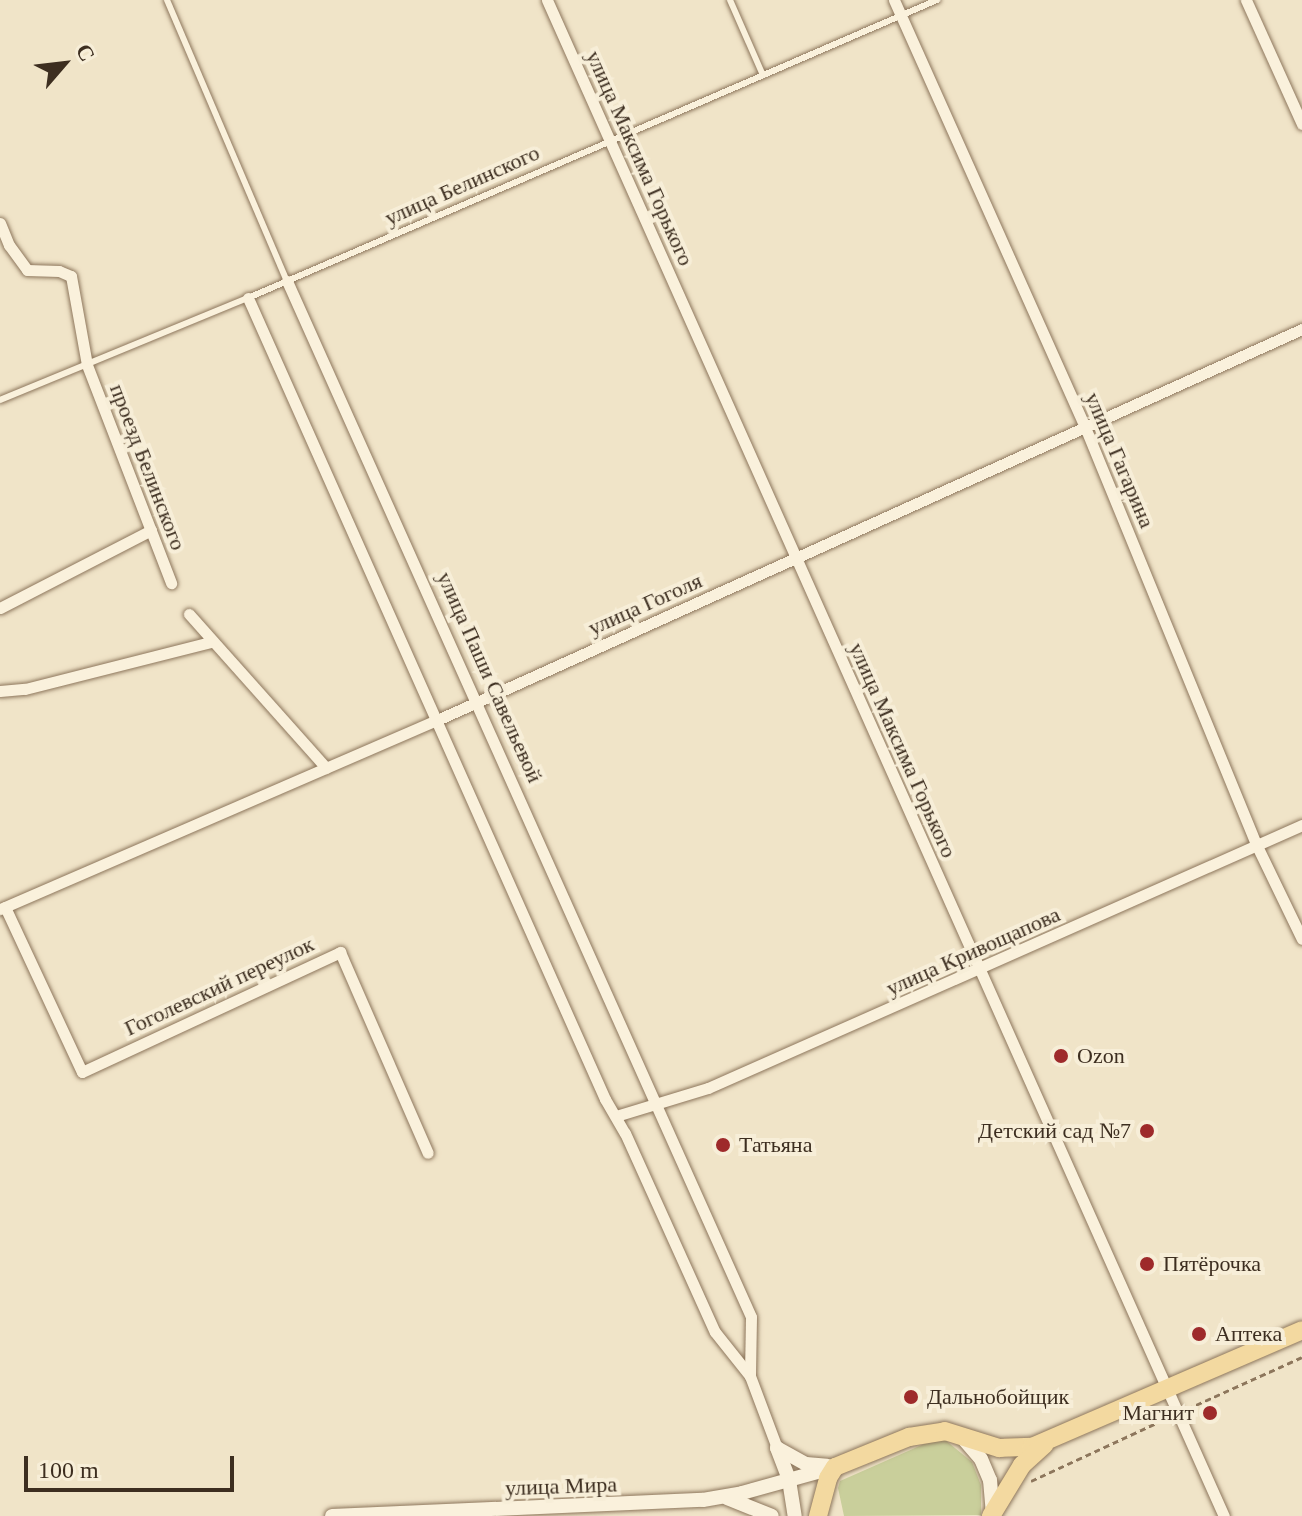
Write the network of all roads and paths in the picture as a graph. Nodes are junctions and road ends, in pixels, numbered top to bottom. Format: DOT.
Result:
graph roads {
  1 [pos="167,0"];
  2 [pos="547,0"];
  3 [pos="730,0"];
  4 [pos="894,0"];
  5 [pos="937,0"];
  6 [pos="1246,0"];
  7 [pos="902,16"];
  8 [pos="763,75"];
  9 [pos="1302,124"];
  10 [pos="610,139"];
  11 [pos="0,223"];
  12 [pos="287,281"];
  13 [pos="248,298"];
  14 [pos="1302,329"];
  15 [pos="87,365"];
  16 [pos="0,400"];
  17 [pos="1085,427"];
  18 [pos="151,530"];
  19 [pos="797,558"];
  20 [pos="171,583"];
  21 [pos="0,608"];
  22 [pos="189,614"];
  23 [pos="211,642"];
  24 [pos="0,691"];
  25 [pos="477,702"];
  26 [pos="435,721"];
  27 [pos="326,768"];
  28 [pos="1302,825"];
  29 [pos="1257,846"];
  30 [pos="2,908"];
  31 [pos="1302,939"];
  32 [pos="978,971"];
  33 [pos="656,1103"];
  34 [pos="616,1116"];
  35 [pos="428,1153"];
  36 [pos="1302,1330"];
  37 [pos="1302,1357"];
  38 [pos="750,1376"];
  39 [pos="1168,1389"];
  40 [pos="1179,1412"];
  41 [pos="958,1434"];
  42 [pos="1049,1441"];
  43 [pos="777,1448"];
  44 [pos="835,1467"];
  45 [pos="789,1480"];
  46 [pos="1029,1482"];
  47 [pos="723,1497"];
  48 [pos="992,1515"];
  49 [pos="332,1516"];
  50 [pos="772,1516"];
  51 [pos="795,1516"];
  52 [pos="818,1516"];
  53 [pos="1224,1516"];
  1 -- 12 [label="lane, улица Паши Савельевой"];
  2 -- 10 [label="street, улица Максима Горького"];
  3 -- 8 [label="lane"];
  4 -- 7 [label="street, улица Гагарина"];
  5 -- 7 [label="lane, улица Белинского"];
  6 -- 9 [label="street"];
  7 -- 8 [label="lane, улица Белинского"];
  7 -- 17 [label="street, улица Гагарина"];
  8 -- 10 [label="lane, улица Белинского"];
  10 -- 12 [label="lane, улица Белинского"];
  10 -- 19 [label="street, улица Максима Горького"];
  11 -- 15 [label="street, проезд Белинского"];
  12 -- 13 [label="lane, улица Белинского"];
  12 -- 25 [label="street, улица Паши Савельевой"];
  13 -- 15 [label="lane, улица Белинского"];
  13 -- 26 [label="street, улица Паши Савельевой"];
  14 -- 17 [label="street, улица Гоголя"];
  15 -- 16 [label="lane, улица Белинского"];
  15 -- 18 [label="street, проезд Белинского"];
  17 -- 19 [label="street, улица Гоголя"];
  17 -- 29 [label="street, улица Гагарина"];
  18 -- 20 [label="street, проезд Белинского"];
  18 -- 21 [label="street"];
  19 -- 25 [label="street, улица Гоголя"];
  19 -- 32 [label="street, улица Максима Горького"];
  22 -- 23 [label="street"];
  23 -- 24 [label="street"];
  23 -- 27 [label="street"];
  25 -- 26 [label="street, улица Гоголя"];
  25 -- 33 [label="street, улица Паши Савельевой"];
  26 -- 27 [label="street, улица Гоголя"];
  26 -- 34 [label="street, улица Паши Савельевой"];
  27 -- 30 [label="street, улица Гоголя"];
  28 -- 29 [label="street, улица Кривощапова"];
  29 -- 31 [label="street, улица Гагарина"];
  29 -- 32 [label="street, улица Кривощапова"];
  30 -- 35 [label="street, Гоголевский переулок"];
  32 -- 33 [label="street, улица Кривощапова"];
  32 -- 39 [label="street, улица Максима Горького"];
  33 -- 34 [label="street, улица Кривощапова"];
  33 -- 38 [label="street, улица Паши Савельевой"];
  34 -- 38 [label="street, улица Паши Савельевой"];
  36 -- 39 [label="main road"];
  37 -- 40 [label="path"];
  38 -- 43 [label="street, улица Паши Савельевой"];
  39 -- 40 [label="street, улица Максима Горького"];
  39 -- 42 [label="main road"];
  40 -- 46 [label="path"];
  40 -- 53 [label="street, улица Максима Горького"];
  41 -- 42 [label="main road"];
  41 -- 44 [label="main road"];
  41 -- 48 [label="street"];
  42 -- 48 [label="main road"];
  43 -- 44 [label="street"];
  43 -- 45 [label="street, улица Паши Савельевой"];
  44 -- 45 [label="street, улица Мира"];
  44 -- 52 [label="main road"];
  45 -- 47 [label="street, улица Мира"];
  45 -- 51 [label="street, улица Паши Савельевой"];
  47 -- 49 [label="street, улица Мира"];
  47 -- 50 [label="street"];
}
